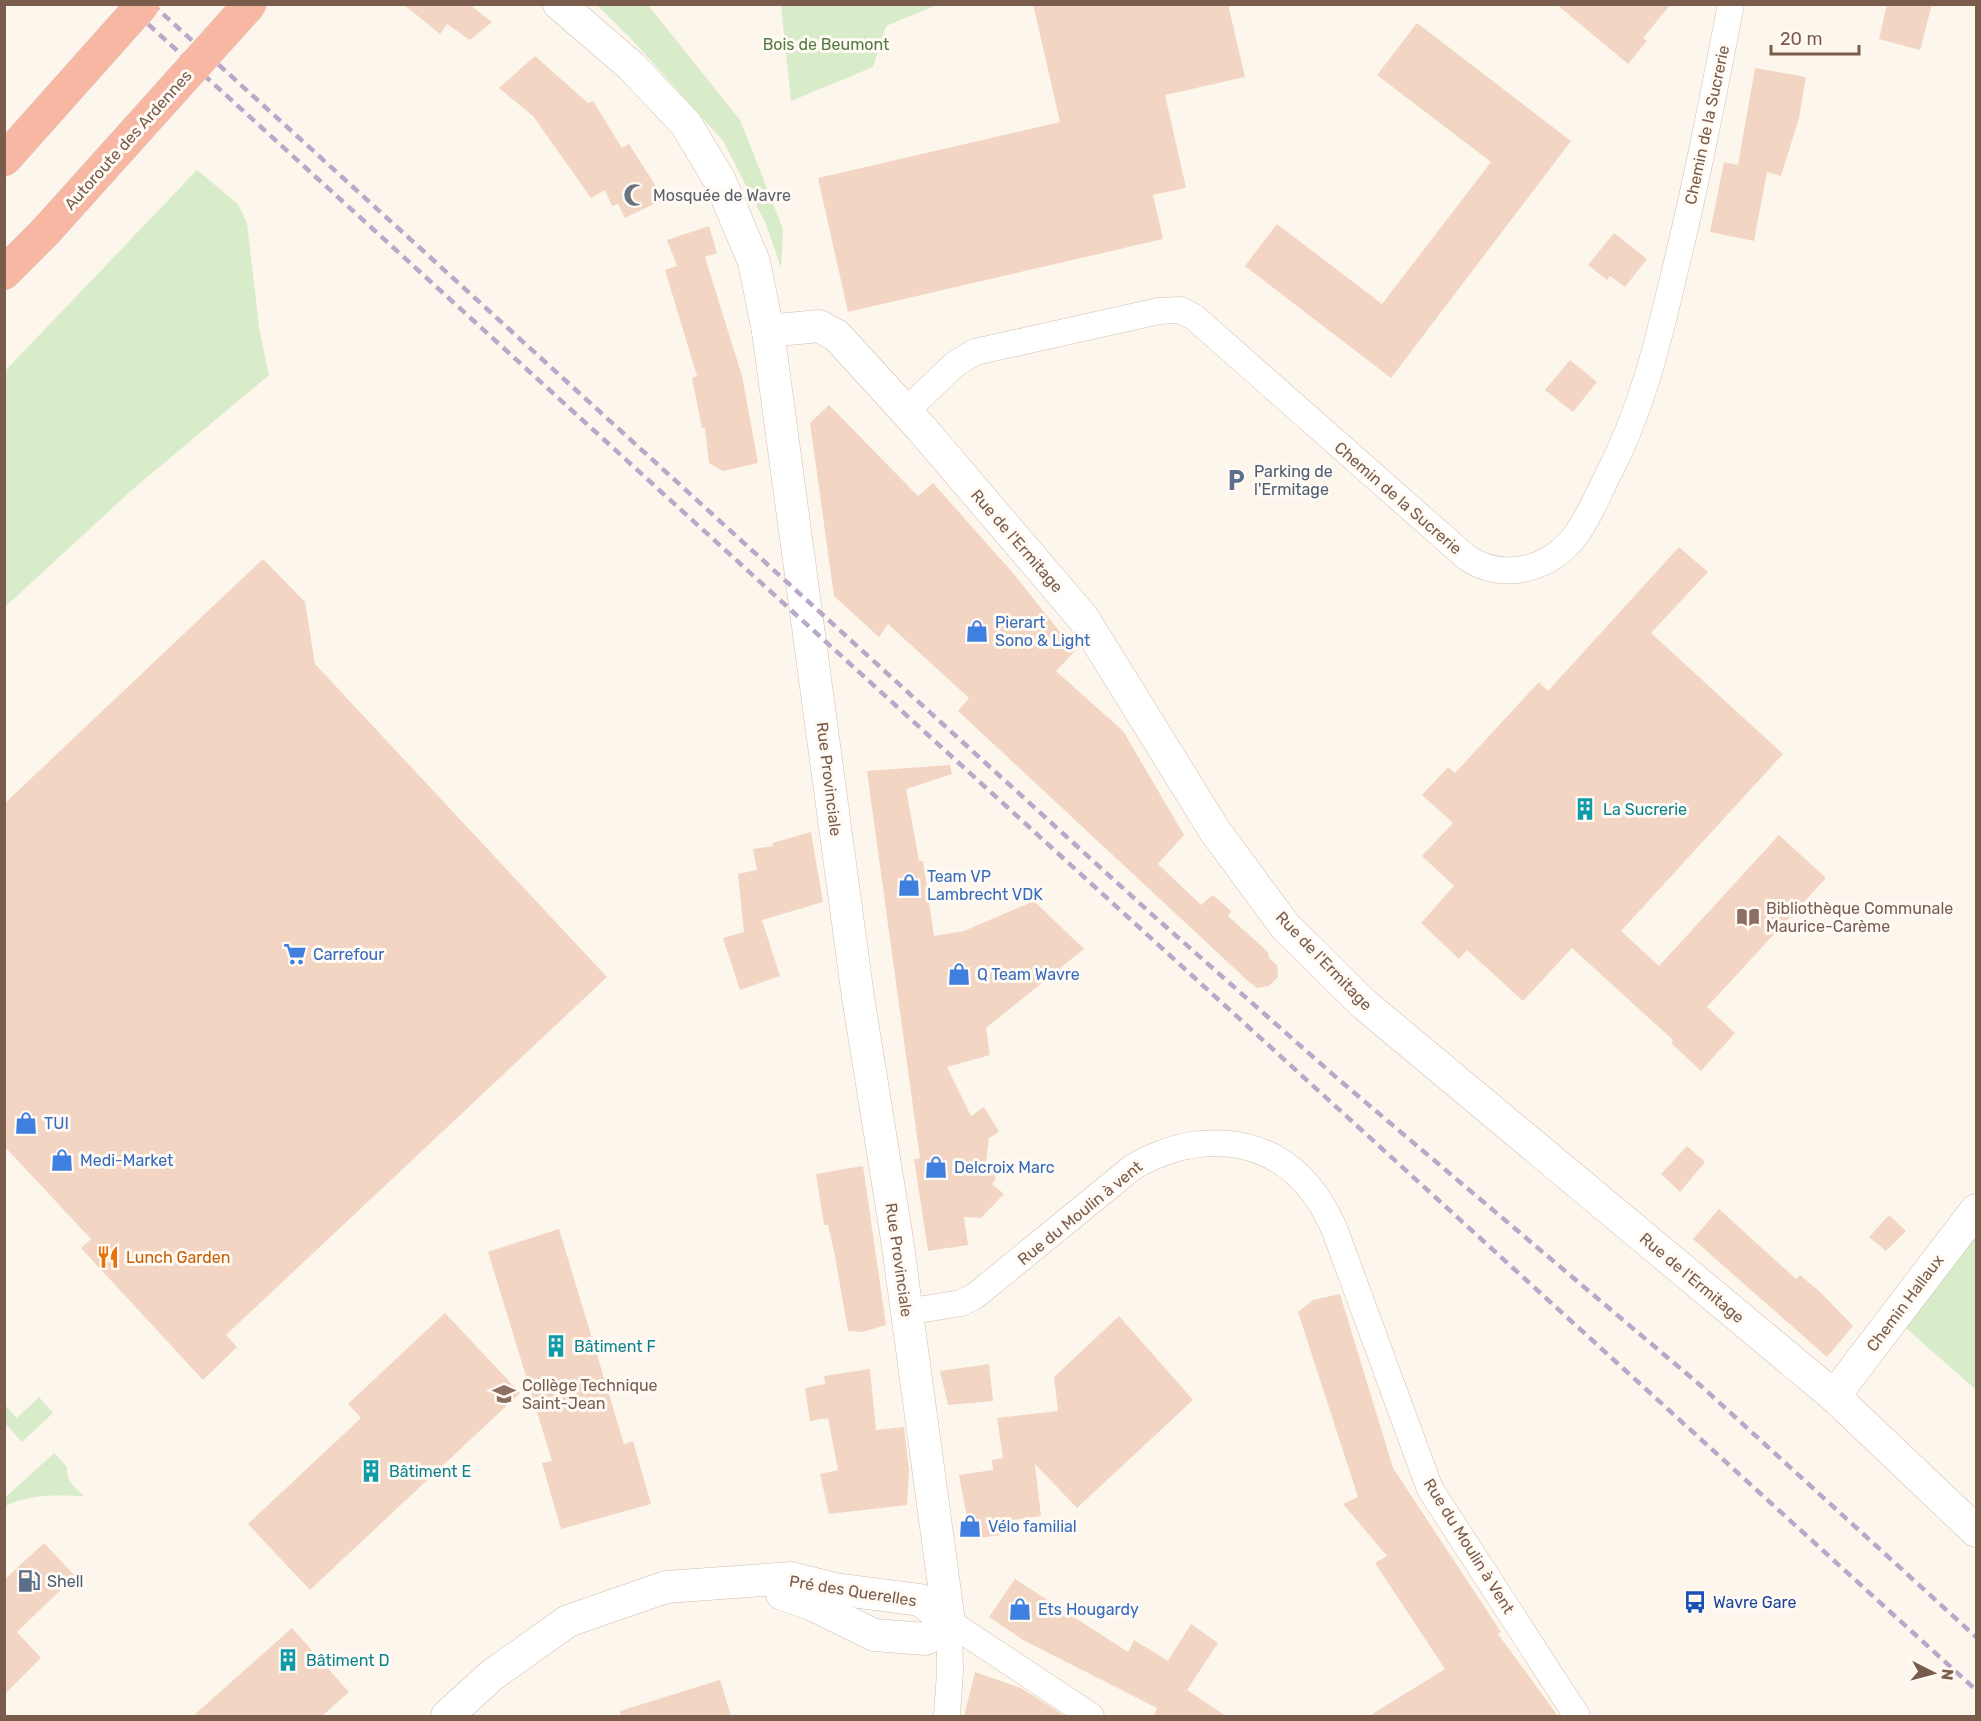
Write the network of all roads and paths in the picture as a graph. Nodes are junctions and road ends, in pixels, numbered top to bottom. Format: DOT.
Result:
graph roads {
  1 [pos="144,4"];
  2 [pos="250,4"];
  3 [pos="559,4"];
  4 [pos="1731,4"];
  5 [pos="4,160"];
  6 [pos="4,273"];
  7 [pos="768,331"];
  8 [pos="905,412"];
  9 [pos="1977,1210"];
  10 [pos="1334,1228"];
  11 [pos="906,1312"];
  12 [pos="1834,1396"];
  13 [pos="1977,1531"];
  14 [pos="761,1582"];
  15 [pos="949,1622"];
  16 [pos="447,1716"];
  17 [pos="947,1716"];
  18 [pos="1091,1716"];
  19 [pos="1577,1716"];
  1 -- 5 [label="highway, bridge"];
  2 -- 6 [label="highway, Autoroute des Ardennes, bridge"];
  3 -- 7 [label="street, Rue Provinciale"];
  4 -- 8 [label="street, Chemin de la Sucrerie"];
  7 -- 8 [label="street, Rue de l'Ermitage"];
  7 -- 11 [label="street, Rue Provinciale"];
  8 -- 12 [label="street, Rue de l'Ermitage"];
  9 -- 12 [label="street, Chemin Hallaux"];
  10 -- 11 [label="street, Rue du Moulin à vent"];
  10 -- 19 [label="street, Rue du Moulin à Vent"];
  11 -- 15 [label="street, Rue Provinciale"];
  12 -- 13 [label="street, Rue de l'Ermitage"];
  14 -- 15 [label="street, Pré des Querelles"];
  14 -- 15 [label="street, Pré des Querelles"];
  14 -- 16 [label="street, Pré des Querelles"];
  15 -- 17 [label="street"];
  15 -- 18 [label="street"];
}
